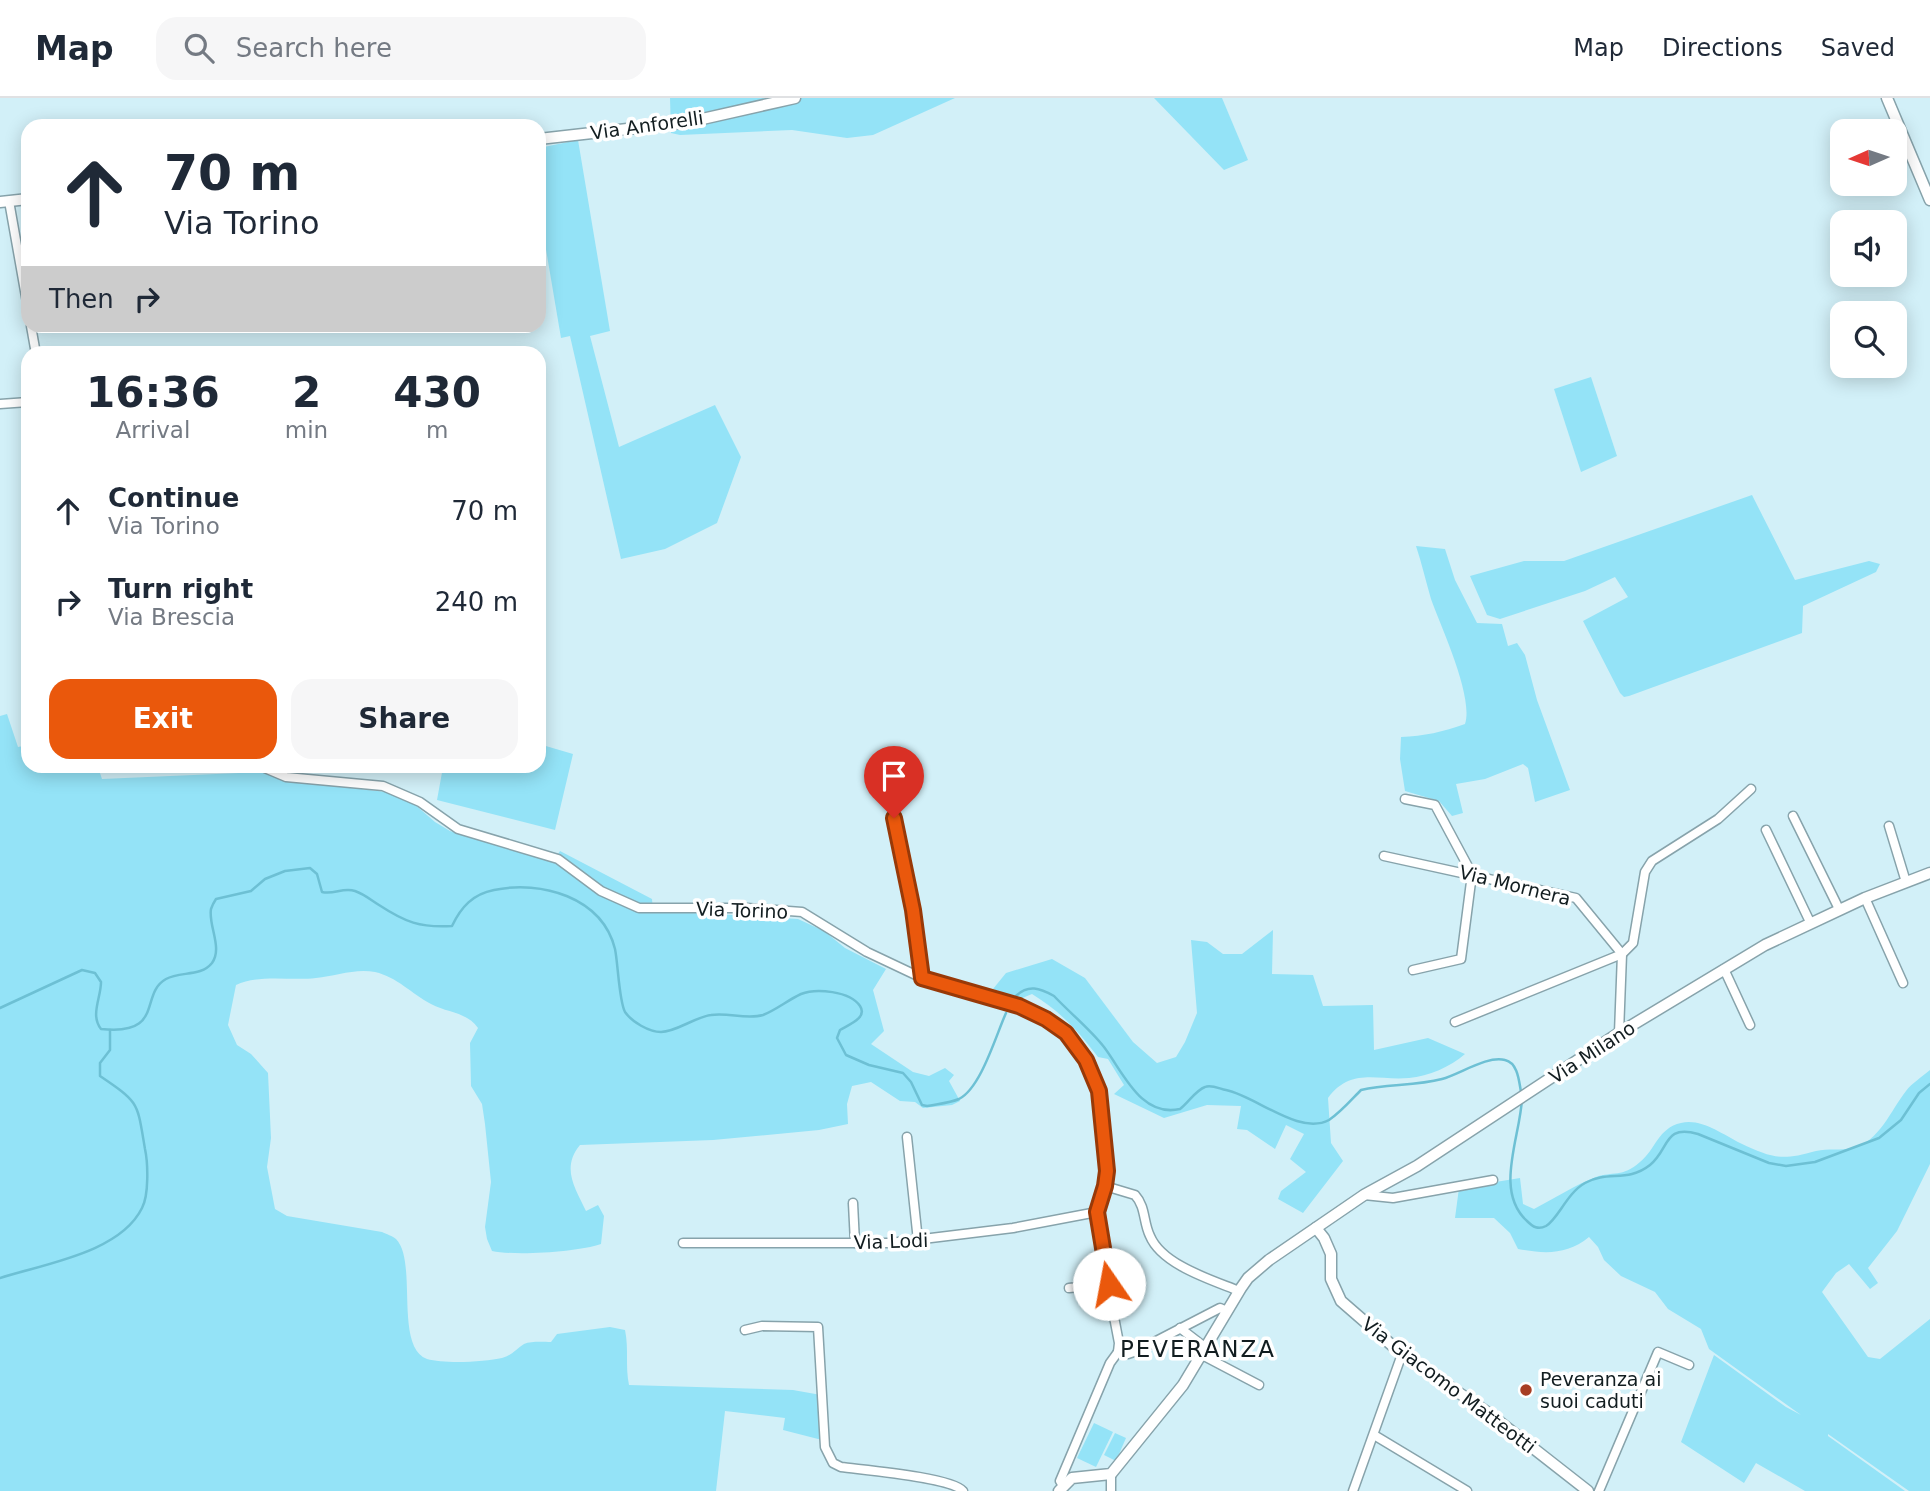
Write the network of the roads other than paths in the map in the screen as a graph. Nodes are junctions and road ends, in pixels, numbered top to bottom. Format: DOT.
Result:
graph roads {
  1 [pos="795,98"];
  2 [pos="1887,98"];
  3 [pos="546,138"];
  4 [pos="1930,200"];
  5 [pos="4,201"];
  6 [pos="21,277"];
  7 [pos="21,402"];
  8 [pos="0,404"];
  9 [pos="277,773"];
  10 [pos="1751,789"];
  11 [pos="1405,799"];
  12 [pos="1793,816"];
  13 [pos="894,818"];
  14 [pos="1889,826"];
  15 [pos="1766,830"];
  16 [pos="1384,856"];
  17 [pos="1930,873"];
  18 [pos="1472,874"];
  19 [pos="1906,882"];
  20 [pos="1865,898"];
  21 [pos="1839,909"];
  22 [pos="1810,922"];
  23 [pos="1622,954"];
  24 [pos="1724,969"];
  25 [pos="1413,970"];
  26 [pos="922,978"];
  27 [pos="1903,983"];
  28 [pos="1455,1022"];
  29 [pos="1751,1025"];
  30 [pos="1619,1033"];
  31 [pos="908,1137"];
  32 [pos="1493,1180"];
  33 [pos="1105,1186"];
  34 [pos="1364,1195"];
  35 [pos="853,1203"];
  36 [pos="1097,1212"];
  37 [pos="1316,1228"];
  38 [pos="918,1241"];
  39 [pos="683,1243"];
  40 [pos="855,1243"];
  41 [pos="1109,1284"];
  42 [pos="1069,1288"];
  43 [pos="1239,1292"];
  44 [pos="1227,1311"];
  45 [pos="1180,1328"];
  46 [pos="745,1330"];
  47 [pos="1118,1352"];
  48 [pos="1204,1352"];
  49 [pos="1402,1354"];
  50 [pos="1689,1365"];
  51 [pos="1259,1385"];
  52 [pos="1374,1435"];
  53 [pos="1111,1474"];
  54 [pos="1061,1488"];
  55 [pos="963,1491"];
  56 [pos="1111,1491"];
  57 [pos="1353,1491"];
  58 [pos="1467,1491"];
  59 [pos="1588,1491"];
  60 [pos="1599,1491"];
  1 -- 3 [label="street, Via Anforelli"];
  2 -- 4 [label="street"];
  5 -- 6 [label="street"];
  7 -- 8 [label="street"];
  9 -- 26 [label="street, Via Torino"];
  10 -- 23 [label="street"];
  11 -- 18 [label="street"];
  12 -- 21 [label="street"];
  13 -- 26 [label="street"];
  14 -- 19 [label="street"];
  15 -- 22 [label="street"];
  16 -- 18 [label="street, Via Mornera"];
  17 -- 19 [label="street, Via Milano"];
  18 -- 23 [label="street, Via Mornera"];
  18 -- 25 [label="street"];
  19 -- 20 [label="street, Via Milano"];
  20 -- 21 [label="street, Via Milano"];
  20 -- 27 [label="street"];
  21 -- 22 [label="street, Via Milano"];
  22 -- 24 [label="street, Via Milano"];
  23 -- 28 [label="street"];
  23 -- 30 [label="street"];
  24 -- 29 [label="street"];
  24 -- 30 [label="street, Via Milano"];
  26 -- 33 [label="street, Via Torino"];
  30 -- 34 [label="street, Via Milano"];
  31 -- 38 [label="street"];
  32 -- 34 [label="street"];
  33 -- 36 [label="street, Via Torino"];
  33 -- 43 [label="street"];
  34 -- 37 [label="street, Via Milano"];
  35 -- 40 [label="street"];
  36 -- 38 [label="street, Via Lodi"];
  36 -- 41 [label="street"];
  37 -- 43 [label="street, Via Milano"];
  37 -- 49 [label="street, Via Giacomo Matteotti"];
  38 -- 40 [label="street, Via Lodi"];
  39 -- 40 [label="street, Via Lodi"];
  41 -- 42 [label="street"];
  41 -- 47 [label="street"];
  43 -- 44 [label="street, Via Milano"];
  44 -- 45 [label="street"];
  44 -- 48 [label="street, Via Milano"];
  45 -- 47 [label="street"];
  45 -- 48 [label="street"];
  46 -- 55 [label="street"];
  47 -- 54 [label="street"];
  48 -- 51 [label="street"];
  48 -- 53 [label="street, Via Milano"];
  49 -- 52 [label="street"];
  49 -- 59 [label="street, Via Giacomo Matteotti"];
  50 -- 60 [label="street"];
  52 -- 57 [label="street"];
  52 -- 58 [label="street"];
  53 -- 54 [label="street"];
  53 -- 56 [label="street"];
}
